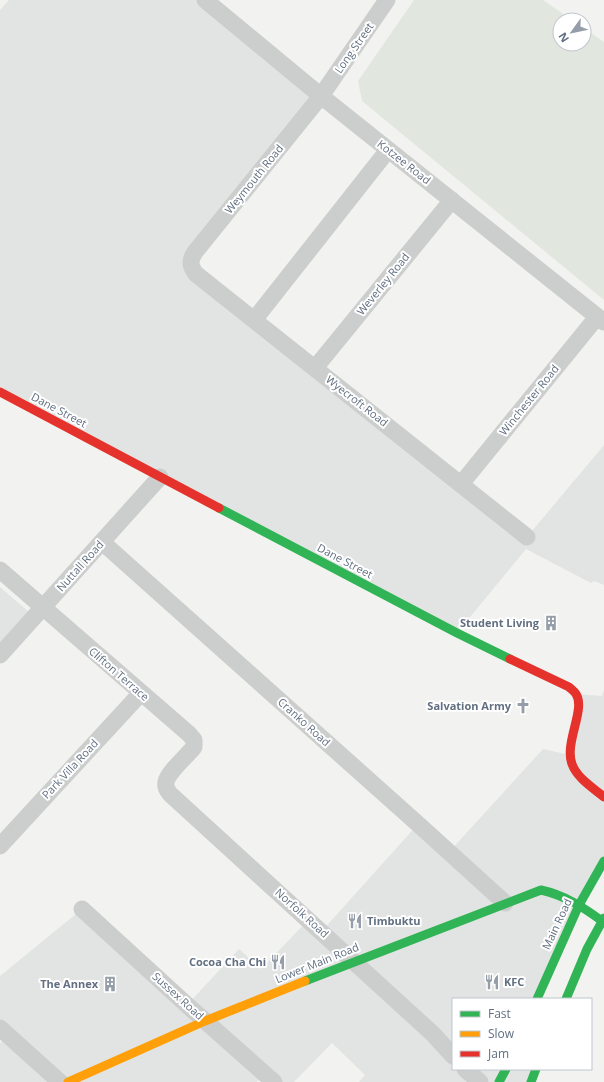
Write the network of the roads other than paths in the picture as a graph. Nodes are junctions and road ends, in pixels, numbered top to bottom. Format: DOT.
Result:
graph roads {
  1 [pos="206,0"];
  2 [pos="387,0"];
  3 [pos="321,96"];
  4 [pos="388,150"];
  5 [pos="452,200"];
  6 [pos="190,263"];
  7 [pos="254,320"];
  8 [pos="601,320"];
  9 [pos="315,368"];
  10 [pos="0,392"];
  11 [pos="160,477"];
  12 [pos="461,484"];
  13 [pos="527,537"];
  14 [pos="102,542"];
  15 [pos="0,570"];
  16 [pos="43,607"];
  17 [pos="0,655"];
  18 [pos="141,693"];
  19 [pos="166,788"];
  20 [pos="604,797"];
  21 [pos="0,846"];
  22 [pos="604,861"];
  23 [pos="505,904"];
  24 [pos="579,904"];
  25 [pos="82,909"];
  26 [pos="603,920"];
  27 [pos="354,961"];
  28 [pos="537,998"];
  29 [pos="566,998"];
  30 [pos="205,1021"];
  31 [pos="0,1028"];
  32 [pos="452,1055"];
  33 [pos="466,1070"];
  34 [pos="506,1070"];
  35 [pos="536,1070"];
  36 [pos="60,1082"];
  37 [pos="68,1082"];
  38 [pos="274,1082"];
  39 [pos="480,1082"];
  40 [pos="500,1082"];
  41 [pos="531,1082"];
  1 -- 3 [label="street, Kotzee Road"];
  2 -- 3 [label="street, Long Street"];
  3 -- 4 [label="street, Kotzee Road"];
  3 -- 6 [label="street, Weymouth Road"];
  4 -- 5 [label="street, Kotzee Road"];
  4 -- 7 [label="street"];
  5 -- 8 [label="street, Kotzee Road"];
  5 -- 9 [label="street, Weverley Road"];
  6 -- 7 [label="street, Wyecroft Road"];
  7 -- 9 [label="street, Wyecroft Road"];
  8 -- 12 [label="street, Winchester Road"];
  9 -- 12 [label="street, Wyecroft Road"];
  10 -- 11 [label="street, Dane Street"];
  11 -- 14 [label="street, Nuttall Road"];
  11 -- 20 [label="street, Dane Street"];
  12 -- 13 [label="street, Wyecroft Road"];
  14 -- 16 [label="street, Nuttall Road"];
  14 -- 23 [label="street, Cranko Road"];
  15 -- 16 [label="street, Clifton Terrace"];
  16 -- 17 [label="street, Nuttall Road"];
  16 -- 18 [label="street, Clifton Terrace"];
  18 -- 19 [label="street, Clifton Terrace"];
  18 -- 21 [label="street, Park Villa Road"];
  19 -- 27 [label="street, Norfolk Road"];
  22 -- 24 [label="street, Main Road"];
  23 -- 24 [label="street, Lower Main Road"];
  23 -- 27 [label="street, Lower Main Road"];
  24 -- 26 [label="street, Lower Main Road"];
  24 -- 28 [label="street, Main Road"];
  25 -- 30 [label="street, Sussex Road"];
  26 -- 29 [label="street"];
  27 -- 30 [label="street, Lower Main Road"];
  27 -- 32 [label="street, Norfolk Road"];
  30 -- 37 [label="street, Lower Main Road"];
  30 -- 38 [label="street, Sussex Road"];
  31 -- 36 [label="street"];
  33 -- 39 [label="street"];
  34 -- 40 [label="street"];
  35 -- 41 [label="street"];
}
